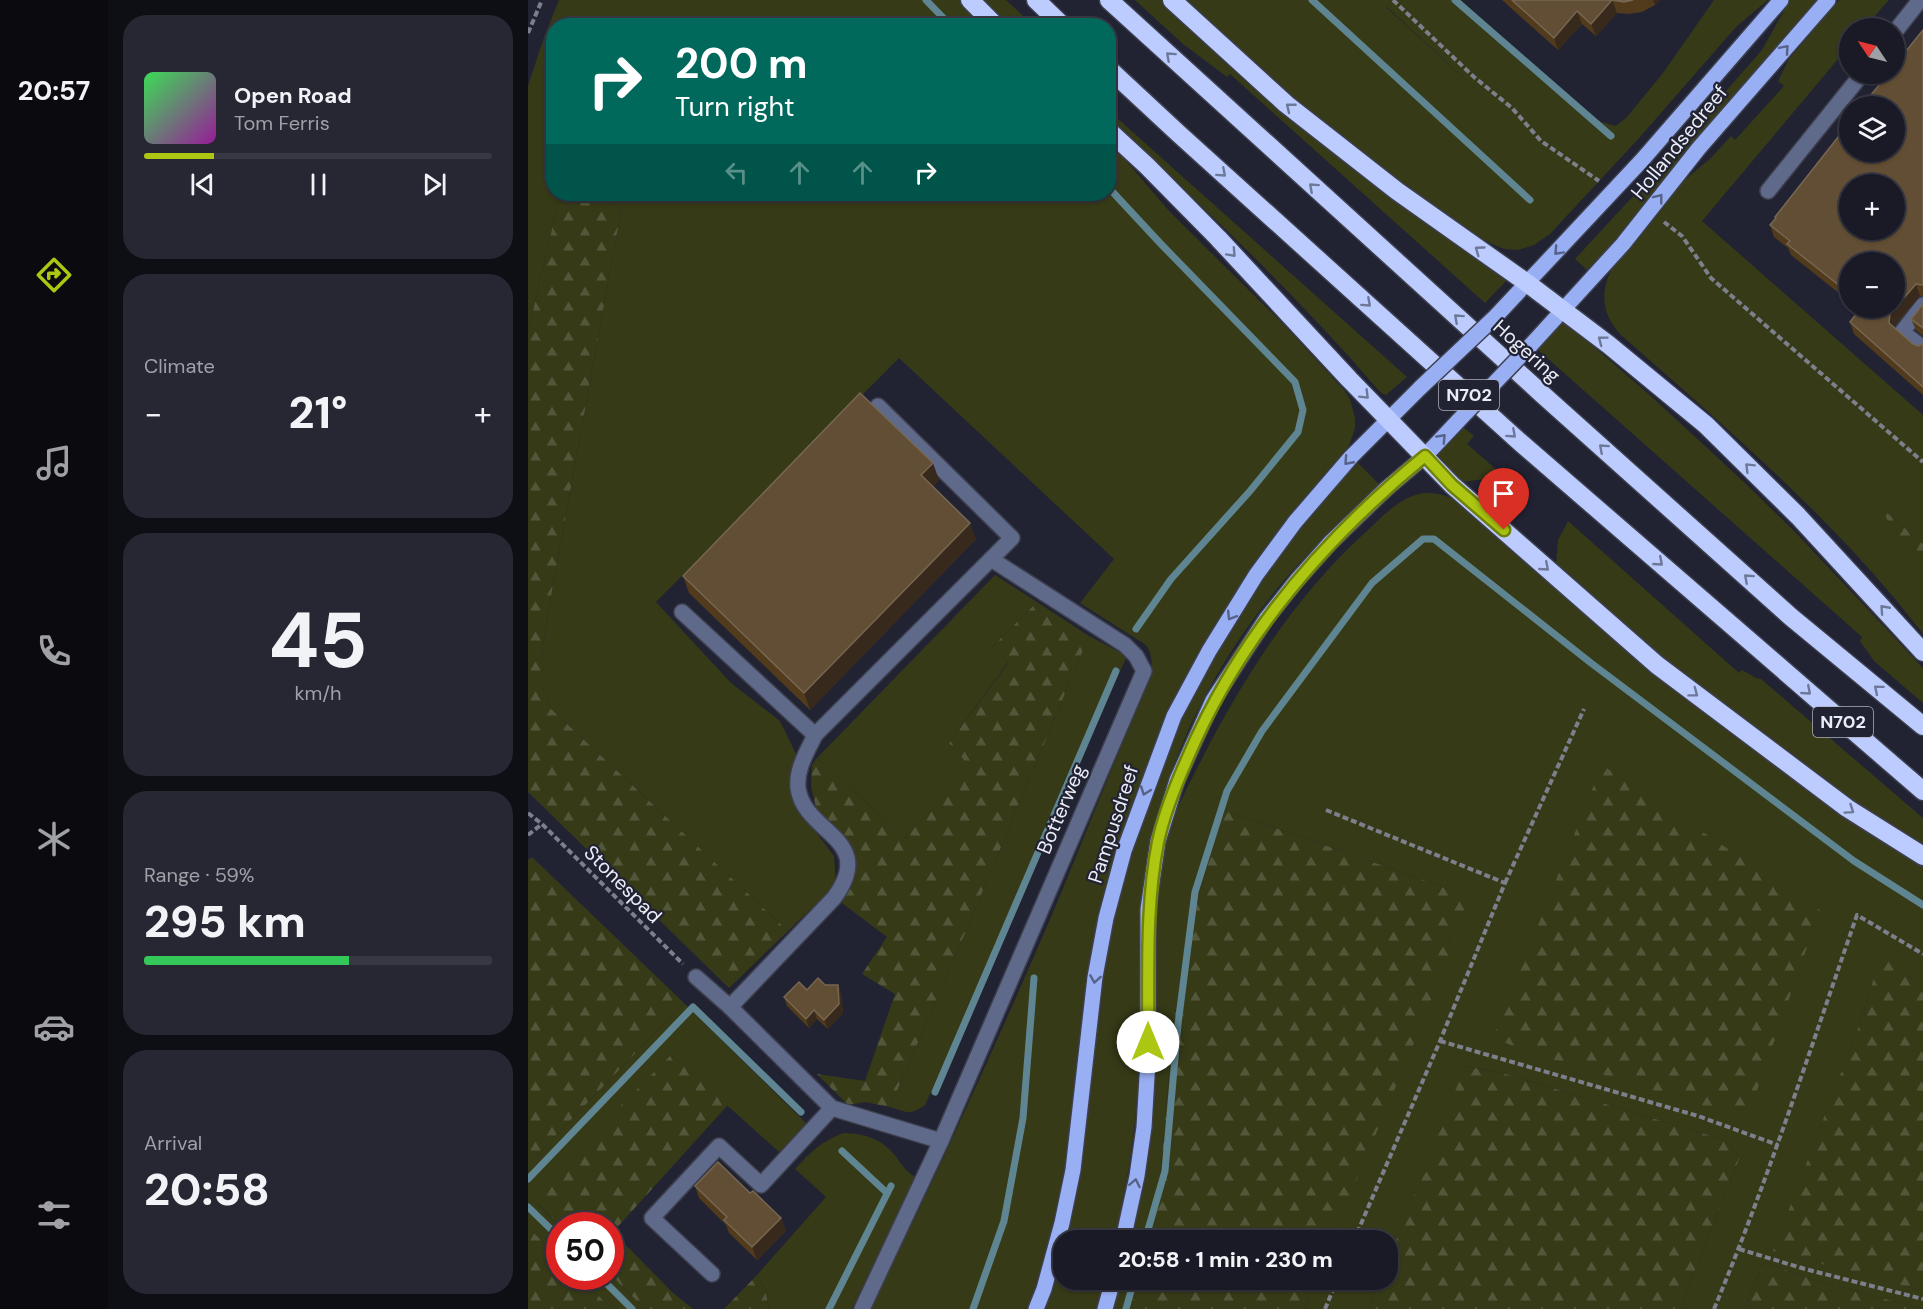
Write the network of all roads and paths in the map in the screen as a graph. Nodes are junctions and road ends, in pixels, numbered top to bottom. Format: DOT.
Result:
graph roads {
  1 [pos="542,0"];
  2 [pos="970,0"];
  3 [pos="1036,0"];
  4 [pos="1109,0"];
  5 [pos="1172,0"];
  6 [pos="1393,0"];
  7 [pos="1781,0"];
  8 [pos="1827,0"];
  9 [pos="1920,0"];
  10 [pos="988,18"];
  11 [pos="1055,18"];
  12 [pos="1905,19"];
  13 [pos="528,33"];
  14 [pos="1116,75"];
  15 [pos="1854,84"];
  16 [pos="1116,137"];
  17 [pos="1613,191"];
  18 [pos="1768,191"];
  19 [pos="1649,211"];
  20 [pos="1527,283"];
  21 [pos="1923,305"];
  22 [pos="1564,311"];
  23 [pos="1923,348"];
  24 [pos="1421,387"];
  25 [pos="878,406"];
  26 [pos="1388,418"];
  27 [pos="1425,456"];
  28 [pos="1923,462"];
  29 [pos="991,559"];
  30 [pos="682,612"];
  31 [pos="1923,652"];
  32 [pos="1584,710"];
  33 [pos="1923,726"];
  34 [pos="815,735"];
  35 [pos="1923,791"];
  36 [pos="1326,810"];
  37 [pos="528,813"];
  38 [pos="542,824"];
  39 [pos="528,835"];
  40 [pos="1923,856"];
  41 [pos="1505,883"];
  42 [pos="1923,954"];
  43 [pos="696,977"];
  44 [pos="729,1007"];
  45 [pos="1440,1041"];
  46 [pos="832,1108"];
  47 [pos="941,1141"];
  48 [pos="1778,1145"];
  49 [pos="1125,1230"];
  50 [pos="1358,1230"];
  51 [pos="1739,1249"];
  52 [pos="712,1274"];
  53 [pos="1110,1290"];
  54 [pos="1333,1290"];
  55 [pos="1923,1299"];
  56 [pos="862,1309"];
  57 [pos="1036,1309"];
  58 [pos="1105,1309"];
  59 [pos="1325,1309"];
  60 [pos="1714,1309"];
  1 -- 13 [label="path"];
  2 -- 10 [label="highway"];
  3 -- 11 [label="highway"];
  33 -- 4 [label="highway, Hogering / N702, one-way"];
  20 -- 5 [label="highway, one-way"];
  6 -- 17 [label="path"];
  7 -- 17 [label="main road, Hollandsedreef"];
  19 -- 8 [label="main road, Hollandsedreef, one-way"];
  9 -- 12 [label="street"];
  14 -- 35 [label="highway, N702, one-way"];
  15 -- 18 [label="street"];
  16 -- 26 [label="highway, one-way"];
  17 -- 20 [label="main road, Hollandsedreef, one-way"];
  19 -- 22 [label="main road, Hollandsedreef"];
  19 -- 28 [label="path"];
  20 -- 22 [label="highway"];
  20 -- 24 [label="main road, Hollandsedreef, bridge"];
  21 -- 23 [label="street"];
  27 -- 22 [label="main road, Hollandsedreef, one-way, bridge"];
  31 -- 22 [label="highway, one-way"];
  24 -- 26 [label="main road, Pampusdreef"];
  25 -- 29 [label="street"];
  26 -- 27 [label="highway"];
  26 -- 57 [label="main road, Pampusdreef, one-way"];
  27 -- 40 [label="highway, one-way"];
  49 -- 27 [label="main road, one-way"];
  29 -- 34 [label="street"];
  29 -- 47 [label="street, Botterweg"];
  30 -- 34 [label="street"];
  32 -- 41 [label="path"];
  34 -- 44 [label="street"];
  36 -- 41 [label="path"];
  37 -- 38 [label="path, Stonespad"];
  38 -- 39 [label="path"];
  38 -- 43 [label="path, Stonespad"];
  41 -- 45 [label="path"];
  42 -- 48 [label="path"];
  43 -- 44 [label="street"];
  44 -- 46 [label="street"];
  45 -- 48 [label="path"];
  45 -- 50 [label="path"];
  46 -- 47 [label="street"];
  46 -- 52 [label="street"];
  47 -- 56 [label="street, Botterweg"];
  48 -- 51 [label="path"];
  51 -- 55 [label="path"];
  51 -- 60 [label="path"];
  53 -- 58 [label="main road"];
  54 -- 59 [label="path"];
}
